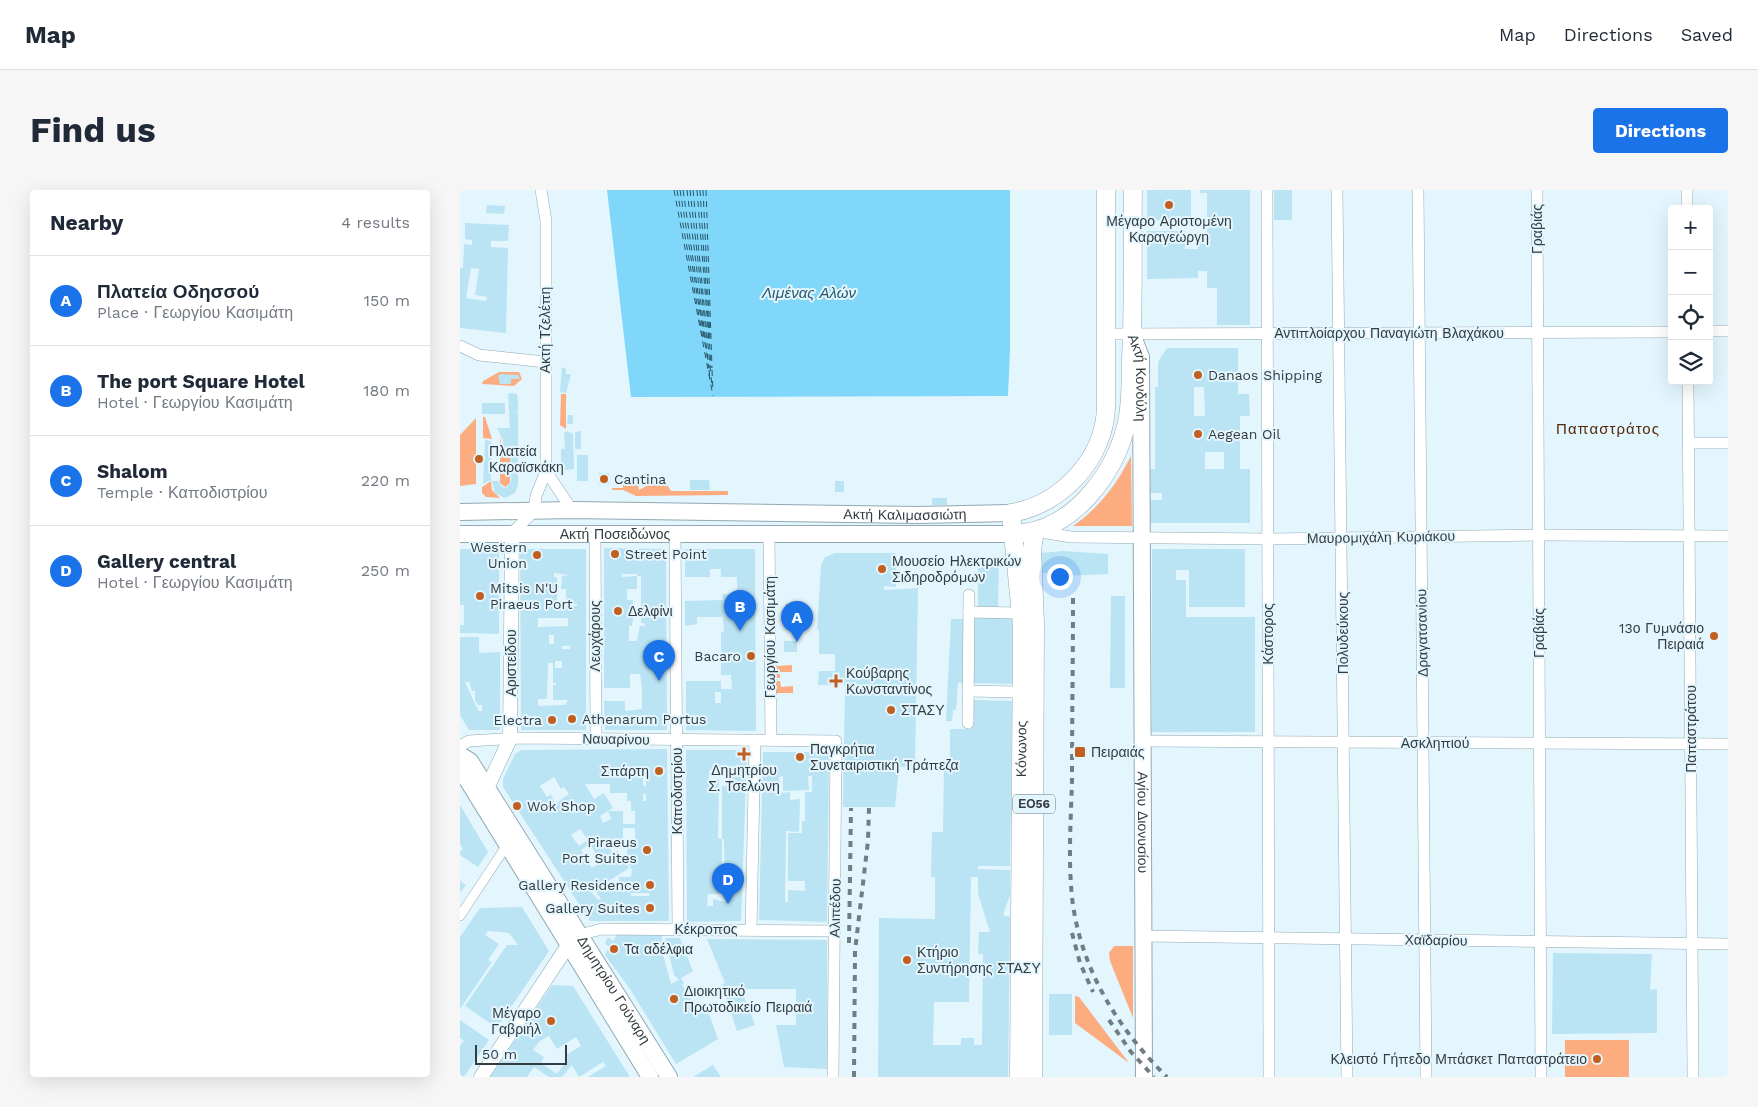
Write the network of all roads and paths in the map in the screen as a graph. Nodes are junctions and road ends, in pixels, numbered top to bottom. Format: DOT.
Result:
graph roads {
  1 [pos="541,190"];
  2 [pos="1106,190"];
  3 [pos="1132,190"];
  4 [pos="1266,190"];
  5 [pos="1337,190"];
  6 [pos="1418,190"];
  7 [pos="1537,190"];
  8 [pos="1687,190"];
  9 [pos="1687,205"];
  10 [pos="1728,331"];
  11 [pos="1538,332"];
  12 [pos="1668,332"];
  13 [pos="1713,332"];
  14 [pos="1339,333"];
  15 [pos="1420,333"];
  16 [pos="1106,334"];
  17 [pos="1132,334"];
  18 [pos="1267,334"];
  19 [pos="460,346"];
  20 [pos="545,362"];
  21 [pos="1688,385"];
  22 [pos="1688,443"];
  23 [pos="1728,443"];
  24 [pos="546,471"];
  25 [pos="572,510"];
  26 [pos="534,511"];
  27 [pos="460,512"];
  28 [pos="1011,513"];
  29 [pos="1035,531"];
  30 [pos="512,533"];
  31 [pos="460,534"];
  32 [pos="595,534"];
  33 [pos="675,534"];
  34 [pos="769,534"];
  35 [pos="1013,534"];
  36 [pos="1538,535"];
  37 [pos="1421,536"];
  38 [pos="1689,536"];
  39 [pos="1728,536"];
  40 [pos="1142,537"];
  41 [pos="1342,538"];
  42 [pos="1267,539"];
  43 [pos="969,595"];
  44 [pos="969,612"];
  45 [pos="1022,613"];
  46 [pos="968,692"];
  47 [pos="1022,692"];
  48 [pos="968,723"];
  49 [pos="510,739"];
  50 [pos="596,739"];
  51 [pos="676,740"];
  52 [pos="755,740"];
  53 [pos="770,740"];
  54 [pos="834,740"];
  55 [pos="1143,741"];
  56 [pos="1268,742"];
  57 [pos="1343,742"];
  58 [pos="1424,743"];
  59 [pos="1539,743"];
  60 [pos="1691,744"];
  61 [pos="1728,744"];
  62 [pos="460,746"];
  63 [pos="460,755"];
  64 [pos="460,768"];
  65 [pos="487,788"];
  66 [pos="507,845"];
  67 [pos="460,916"];
  68 [pos="678,929"];
  69 [pos="750,930"];
  70 [pos="834,931"];
  71 [pos="1144,936"];
  72 [pos="1269,938"];
  73 [pos="574,939"];
  74 [pos="1345,939"];
  75 [pos="1425,940"];
  76 [pos="1540,942"];
  77 [pos="1692,944"];
  78 [pos="1728,944"];
  79 [pos="481,1077"];
  80 [pos="650,1077"];
  81 [pos="669,1077"];
  82 [pos="833,1077"];
  83 [pos="1019,1077"];
  84 [pos="1032,1077"];
  85 [pos="1144,1077"];
  86 [pos="1269,1077"];
  87 [pos="1347,1077"];
  88 [pos="1426,1077"];
  89 [pos="1541,1077"];
  90 [pos="1693,1077"];
  1 -- 20 [label="street, Ακτή Τζελέπη"];
  2 -- 16 [label="main road, Ακτή Κονδύλη"];
  3 -- 17 [label="main road, Ακτή Κονδύλη"];
  4 -- 18 [label="street, Κάστορος"];
  5 -- 14 [label="street, Πολυδεύκους"];
  6 -- 15 [label="street, Δραγατσανίου"];
  7 -- 11 [label="street, Γραβιάς"];
  8 -- 9 [label="street"];
  10 -- 13 [label="street"];
  11 -- 12 [label="street, Αντιπλοίαρχου Παναγιώτη Βλαχάκου"];
  11 -- 15 [label="street, Αντιπλοίαρχου Παναγιώτη Βλαχάκου"];
  11 -- 36 [label="street, Γραβιάς"];
  14 -- 15 [label="street, Αντιπλοίαρχου Παναγιώτη Βλαχάκου"];
  14 -- 18 [label="street, Αντιπλοίαρχου Παναγιώτη Βλαχάκου"];
  14 -- 41 [label="street, Πολυδεύκους"];
  15 -- 37 [label="street, Δραγατσανίου"];
  16 -- 17 [label="street, Αντιπλοίαρχου Παναγιώτη Βλαχάκου"];
  16 -- 28 [label="main road, Ακτή Καλιμασσιώτη"];
  17 -- 18 [label="street, Αντιπλοίαρχου Παναγιώτη Βλαχάκου"];
  17 -- 29 [label="main road, Ακτή Καλιμασσιώτη"];
  17 -- 40 [label="main road, Ακτή Κονδύλη"];
  18 -- 42 [label="street, Κάστορος"];
  19 -- 20 [label="street"];
  20 -- 24 [label="street, Ακτή Τζελέπη"];
  21 -- 22 [label="street, Παπαστράτου"];
  22 -- 23 [label="street"];
  22 -- 38 [label="street, Παπαστράτου"];
  24 -- 25 [label="street"];
  24 -- 26 [label="street, Ακτή Τζελέπη"];
  25 -- 26 [label="main road, Ακτή Ποσειδώνος"];
  25 -- 28 [label="main road, Ακτή Καλιμασσιώτη"];
  26 -- 27 [label="main road, Ακτή Ποσειδώνος"];
  26 -- 30 [label="street"];
  28 -- 35 [label="main road, Κόνωνος / ΕΟ56"];
  29 -- 35 [label="main road, Ακτή Καλιμασσιώτη"];
  29 -- 40 [label="street, Μαυρομιχάλη Κυριάκου"];
  29 -- 84 [label="main road, Κόνωνος / ΕΟ56"];
  30 -- 31 [label="main road, Ακτή Ποσειδώνος"];
  30 -- 32 [label="main road, Ακτή Ποσειδώνος"];
  30 -- 49 [label="street, Αριστείδου"];
  32 -- 33 [label="main road, Ακτή Ποσειδώνος"];
  32 -- 50 [label="street, Λεωχάρους"];
  33 -- 34 [label="main road, Ακτή Ποσειδώνος"];
  33 -- 51 [label="street, Καποδιστρίου"];
  34 -- 35 [label="main road, Ακτή Καλιμασσιώτη"];
  34 -- 53 [label="street, Γεωργίου Κασιμάτη"];
  35 -- 45 [label="main road, Κόνωνος / ΕΟ56"];
  36 -- 37 [label="street, Μαυρομιχάλη Κυριάκου"];
  36 -- 38 [label="street, Μαυρομιχάλη Κυριάκου"];
  36 -- 59 [label="street, Γραβιάς"];
  37 -- 41 [label="street, Μαυρομιχάλη Κυριάκου"];
  37 -- 58 [label="street, Δραγατσανίου"];
  38 -- 39 [label="street, Μαυρομιχάλη Κυριάκου"];
  38 -- 60 [label="street, Παπαστράτου"];
  40 -- 42 [label="street, Μαυρομιχάλη Κυριάκου"];
  40 -- 55 [label="main road, Αγίου Διονυσίου"];
  41 -- 42 [label="street, Μαυρομιχάλη Κυριάκου"];
  41 -- 57 [label="street, Πολυδεύκους"];
  42 -- 56 [label="street, Κάστορος"];
  43 -- 44 [label="street"];
  44 -- 45 [label="street"];
  44 -- 46 [label="street"];
  45 -- 47 [label="main road, Κόνωνος / ΕΟ56"];
  46 -- 47 [label="street"];
  46 -- 48 [label="street"];
  47 -- 83 [label="main road, Κόνωνος / ΕΟ56"];
  49 -- 50 [label="street, Ναυαρίνου"];
  49 -- 62 [label="street, Ναυαρίνου"];
  49 -- 65 [label="street, Αριστείδου"];
  50 -- 51 [label="street, Ναυαρίνου"];
  51 -- 52 [label="street, Ναυαρίνου"];
  51 -- 68 [label="street, Καποδιστρίου"];
  52 -- 53 [label="street, Ναυαρίνου"];
  52 -- 69 [label="street"];
  53 -- 54 [label="street, Ναυαρίνου"];
  54 -- 70 [label="street, Αλιπέδου"];
  55 -- 56 [label="street, Ασκληπιού"];
  55 -- 71 [label="main road, Αγίου Διονυσίου"];
  56 -- 57 [label="street, Ασκληπιού"];
  56 -- 72 [label="street, Κάστορος"];
  57 -- 58 [label="street, Ασκληπιού"];
  57 -- 74 [label="street, Πολυδεύκους"];
  58 -- 59 [label="street, Ασκληπιού"];
  58 -- 75 [label="street, Δραγατσανίου"];
  59 -- 60 [label="street, Ασκληπιού"];
  59 -- 76 [label="street, Γραβιάς"];
  60 -- 61 [label="street, Ασκληπιού"];
  60 -- 77 [label="street, Παπαστράτου"];
  63 -- 65 [label="main road, Δημητρίου Γούναρη"];
  64 -- 66 [label="main road, Δημητρίου Γούναρη"];
  65 -- 73 [label="main road, Δημητρίου Γούναρη"];
  66 -- 67 [label="street"];
  66 -- 73 [label="main road, Δημητρίου Γούναρη"];
  68 -- 69 [label="street, Κέκροπος"];
  68 -- 73 [label="street, Κέκροπος"];
  69 -- 70 [label="street, Κέκροπος"];
  70 -- 82 [label="street, Αλιπέδου"];
  71 -- 72 [label="street, Χαϊδαρίου"];
  71 -- 85 [label="main road, Αγίου Διονυσίου"];
  72 -- 74 [label="street, Χαϊδαρίου"];
  72 -- 86 [label="street, Κάστορος"];
  73 -- 79 [label="street"];
  73 -- 80 [label="main road, Δημητρίου Γούναρη"];
  73 -- 81 [label="main road, Δημητρίου Γούναρη"];
  74 -- 75 [label="street, Χαϊδαρίου"];
  74 -- 87 [label="street, Πολυδεύκους"];
  75 -- 76 [label="street, Χαϊδαρίου"];
  75 -- 88 [label="street, Δραγατσανίου"];
  76 -- 77 [label="street, Χαϊδαρίου"];
  76 -- 89 [label="street, Γραβιάς"];
  77 -- 78 [label="street, Χαϊδαρίου"];
  77 -- 90 [label="street, Παπαστράτου"];
}
